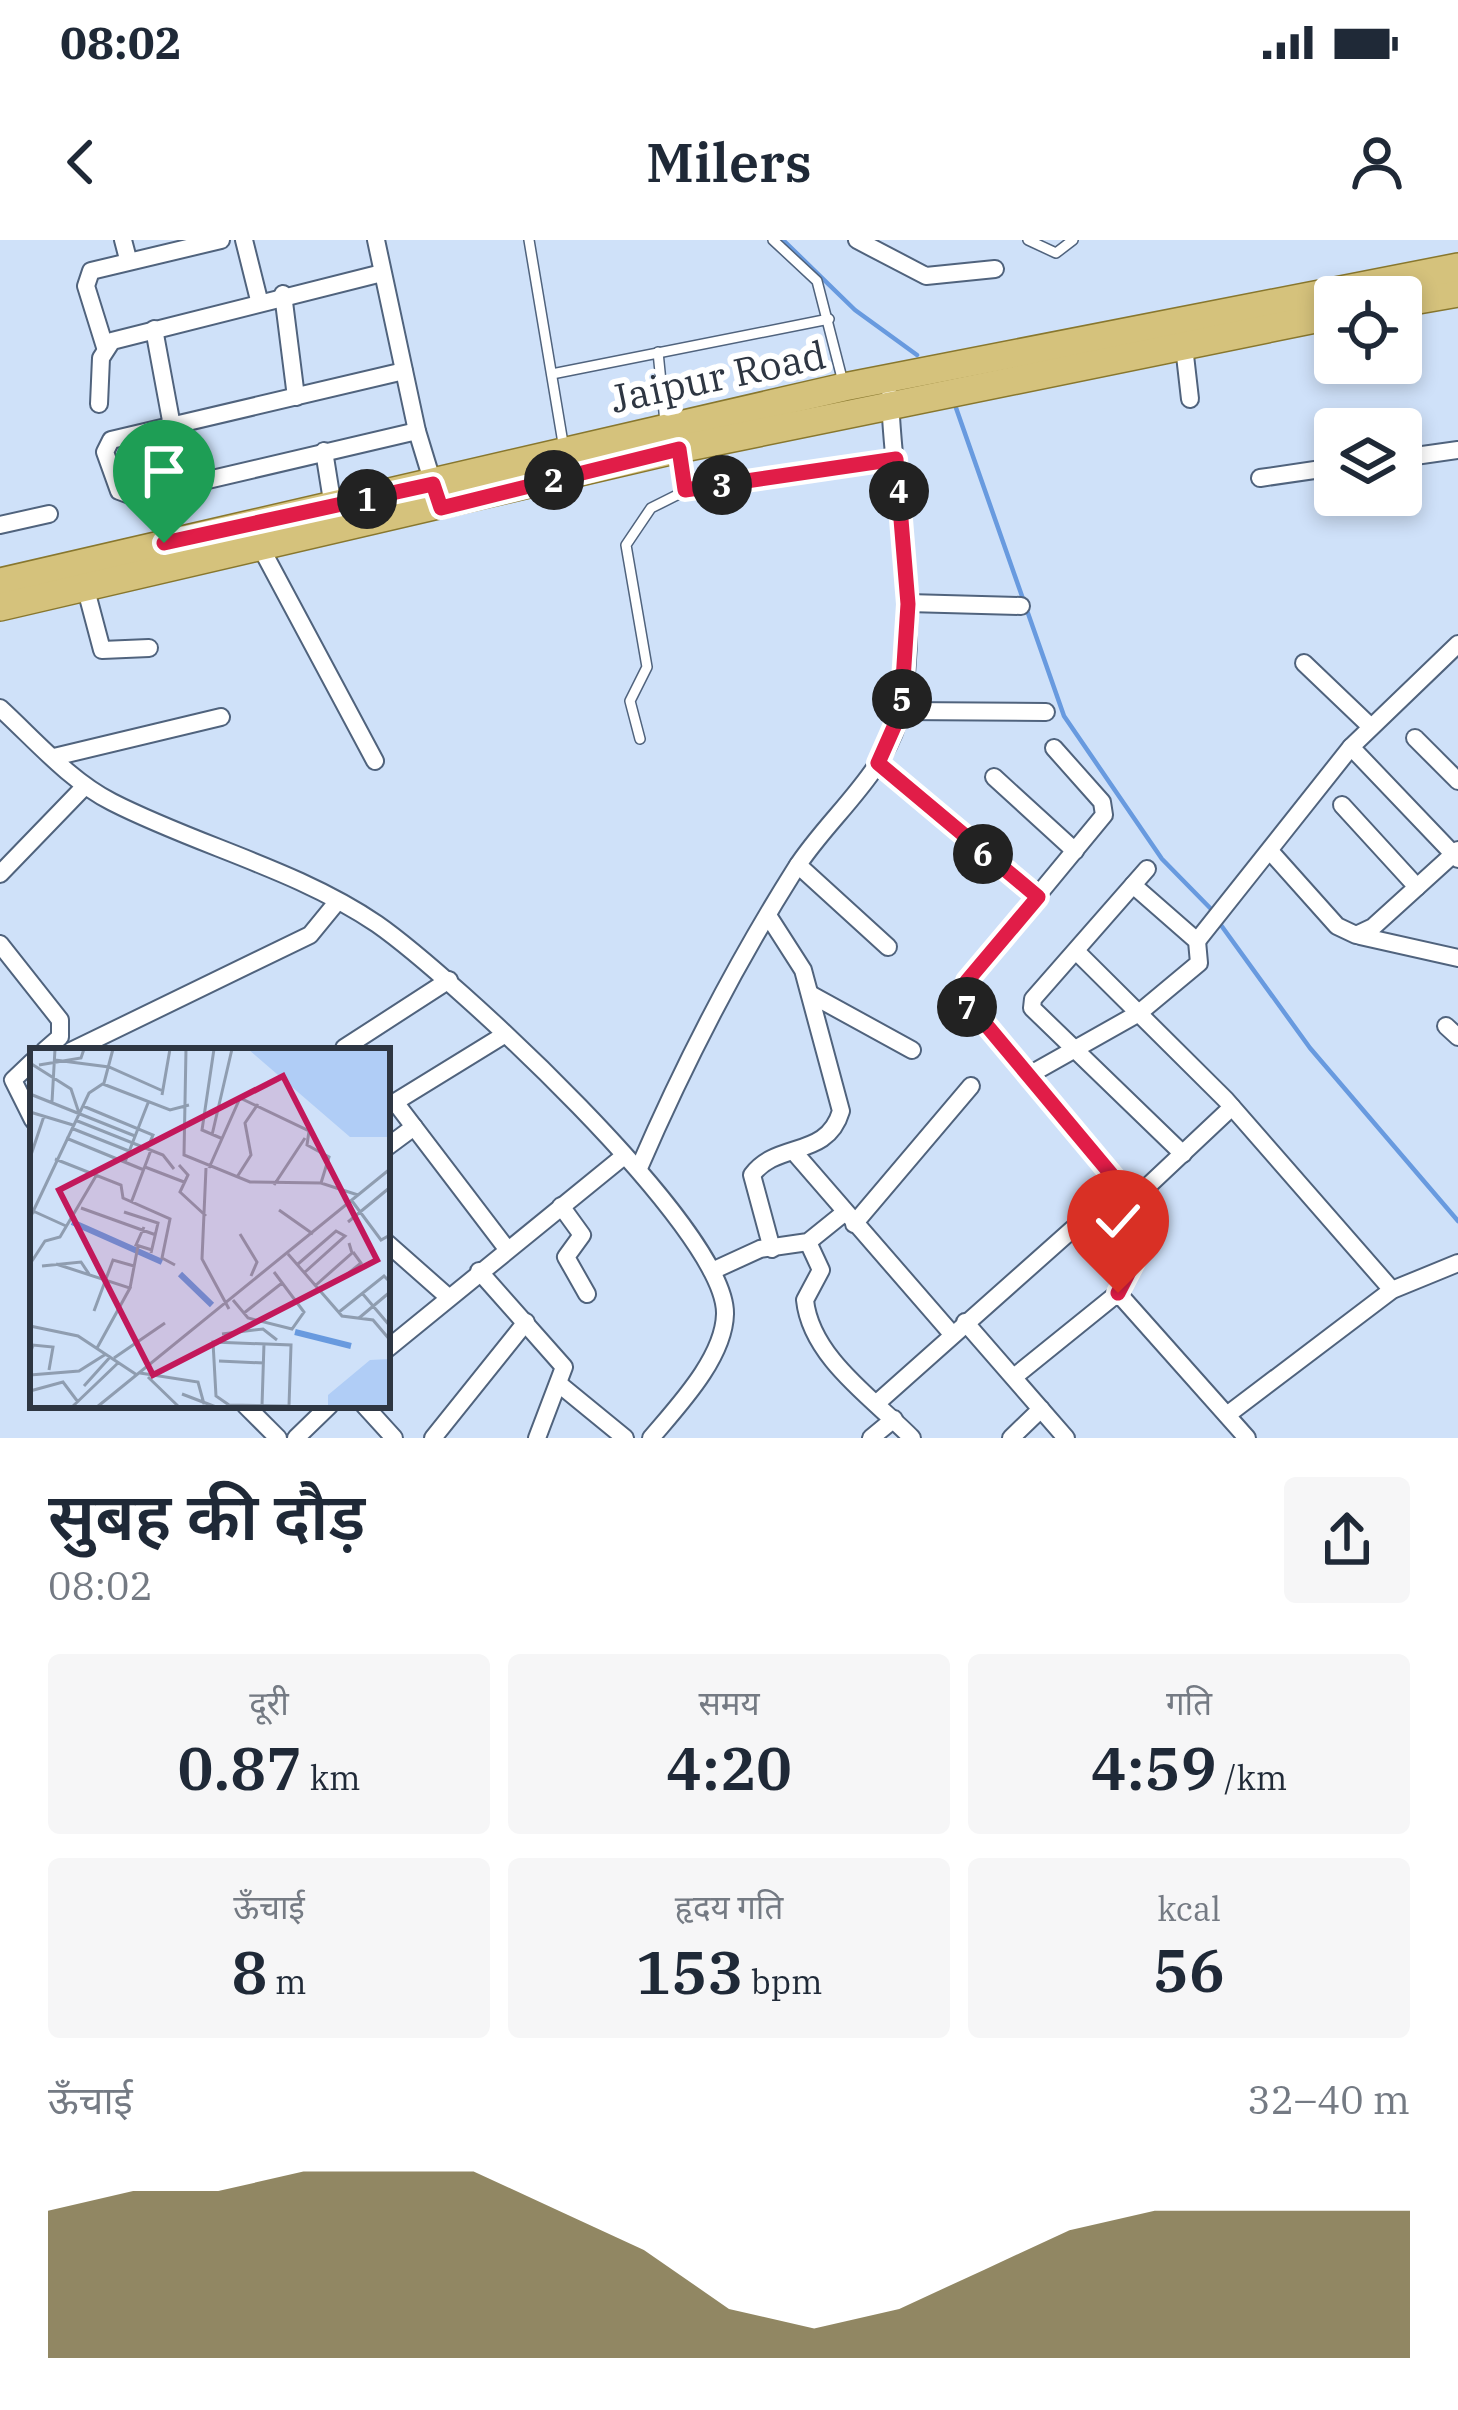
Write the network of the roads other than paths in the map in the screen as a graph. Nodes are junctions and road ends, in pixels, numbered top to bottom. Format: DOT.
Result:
graph roads {
  1 [pos="123,240"];
  2 [pos="221,240"];
  3 [pos="244,240"];
  4 [pos="376,240"];
  5 [pos="529,240"];
  6 [pos="773,240"];
  7 [pos="857,240"];
  8 [pos="1028,240"];
  9 [pos="1073,240"];
  10 [pos="128,259"];
  11 [pos="1458,267"];
  12 [pos="995,269"];
  13 [pos="382,273"];
  14 [pos="1458,293"];
  15 [pos="283,295"];
  16 [pos="1422,299"];
  17 [pos="259,300"];
  18 [pos="1314,317"];
  19 [pos="829,319"];
  20 [pos="154,329"];
  21 [pos="1182,331"];
  22 [pos="105,347"];
  23 [pos="658,352"];
  24 [pos="404,371"];
  25 [pos="552,374"];
  26 [pos="890,392"];
  27 [pos="296,397"];
  28 [pos="1190,399"];
  29 [pos="848,401"];
  30 [pos="98,404"];
  31 [pos="172,426"];
  32 [pos="416,431"];
  33 [pos="671,442"];
  34 [pos="564,449"];
  35 [pos="1458,450"];
  36 [pos="324,452"];
  37 [pos="1422,455"];
  38 [pos="896,459"];
  39 [pos="1314,470"];
  40 [pos="1260,478"];
  41 [pos="685,490"];
  42 [pos="437,496"];
  43 [pos="333,507"];
  44 [pos="50,514"];
  45 [pos="0,524"];
  46 [pos="260,546"];
  47 [pos="0,582"];
  48 [pos="85,586"];
  49 [pos="908,604"];
  50 [pos="1021,606"];
  51 [pos="0,607"];
  52 [pos="149,648"];
  53 [pos="1454,652"];
  54 [pos="1304,663"];
  55 [pos="0,708"];
  56 [pos="901,711"];
  57 [pos="1046,712"];
  58 [pos="221,717"];
  59 [pos="1371,727"];
  60 [pos="1415,738"];
  61 [pos="640,739"];
  62 [pos="1351,747"];
  63 [pos="1054,748"];
  64 [pos="54,758"];
  65 [pos="375,761"];
  66 [pos="878,763"];
  67 [pos="994,777"];
  68 [pos="1458,781"];
  69 [pos="85,786"];
  70 [pos="1342,806"];
  71 [pos="1075,851"];
  72 [pos="1270,851"];
  73 [pos="1457,854"];
  74 [pos="1147,869"];
  75 [pos="0,872"];
  76 [pos="806,873"];
  77 [pos="1133,885"];
  78 [pos="1417,886"];
  79 [pos="1038,897"];
  80 [pos="337,902"];
  81 [pos="769,916"];
  82 [pos="1211,928"];
  83 [pos="1356,935"];
  84 [pos="0,944"];
  85 [pos="888,947"];
  86 [pos="1076,951"];
  87 [pos="1458,958"];
  88 [pos="449,980"];
  89 [pos="810,994"];
  90 [pos="1139,1013"];
  91 [pos="504,1035"];
  92 [pos="1075,1046"];
  93 [pos="47,1048"];
  94 [pos="77,1048"];
  95 [pos="344,1048"];
  96 [pos="911,1050"];
  97 [pos="30,1064"];
  98 [pos="1029,1076"];
  99 [pos="6,1085"];
  100 [pos="970,1087"];
  101 [pos="391,1104"];
  102 [pos="1232,1107"];
  103 [pos="30,1116"];
  104 [pos="414,1127"];
  105 [pos="390,1146"];
  106 [pos="794,1152"];
  107 [pos="1183,1154"];
  108 [pos="632,1162"];
  109 [pos="1126,1194"];
  110 [pos="561,1206"];
  111 [pos="849,1219"];
  112 [pos="808,1242"];
  113 [pos="390,1246"];
  114 [pos="507,1249"];
  115 [pos="772,1250"];
  116 [pos="1458,1263"];
  117 [pos="479,1270"];
  118 [pos="712,1271"];
  119 [pos="1392,1289"];
  120 [pos="1118,1293"];
  121 [pos="587,1294"];
  122 [pos="447,1296"];
  123 [pos="526,1322"];
  124 [pos="958,1328"];
  125 [pos="390,1344"];
  126 [pos="1014,1377"];
  127 [pos="560,1384"];
  128 [pos="877,1403"];
  129 [pos="248,1408"];
  130 [pos="327,1408"];
  131 [pos="367,1408"];
  132 [pos="1041,1409"];
  133 [pos="1227,1415"];
  134 [pos="894,1419"];
  135 [pos="278,1438"];
  136 [pos="296,1438"];
  137 [pos="394,1438"];
  138 [pos="433,1438"];
  139 [pos="536,1438"];
  140 [pos="625,1438"];
  141 [pos="651,1438"];
  142 [pos="872,1438"];
  143 [pos="912,1438"];
  144 [pos="1011,1438"];
  145 [pos="1066,1438"];
  146 [pos="1247,1438"];
  1 -- 10 [label="street"];
  2 -- 10 [label="street"];
  3 -- 17 [label="street"];
  4 -- 13 [label="street"];
  5 -- 25 [label="lane"];
  6 -- 19 [label="lane"];
  7 -- 12 [label="street"];
  8 -- 9 [label="lane"];
  10 -- 22 [label="street"];
  11 -- 21 [label="main road, Jaipur Road"];
  13 -- 15 [label="street"];
  13 -- 24 [label="street"];
  14 -- 16 [label="main road"];
  15 -- 17 [label="street"];
  15 -- 27 [label="street"];
  17 -- 20 [label="street"];
  18 -- 21 [label="main road, Jaipur Road"];
  19 -- 23 [label="lane"];
  19 -- 29 [label="lane"];
  20 -- 22 [label="street"];
  20 -- 31 [label="street"];
  21 -- 26 [label="main road, Jaipur Road"];
  21 -- 28 [label="street"];
  22 -- 30 [label="street"];
  23 -- 25 [label="lane"];
  23 -- 33 [label="lane"];
  24 -- 27 [label="street"];
  24 -- 32 [label="street"];
  25 -- 34 [label="lane"];
  26 -- 29 [label="main road, Jaipur Road"];
  26 -- 38 [label="street"];
  27 -- 31 [label="street"];
  29 -- 33 [label="main road, Jaipur Road"];
  31 -- 36 [label="street"];
  32 -- 36 [label="street"];
  32 -- 42 [label="street"];
  33 -- 34 [label="main road, Jaipur Road"];
  33 -- 41 [label="lane"];
  33 -- 42 [label="main road, Jaipur Road"];
  34 -- 42 [label="main road, Jaipur Road"];
  35 -- 37 [label="street"];
  36 -- 43 [label="street"];
  38 -- 41 [label="lane"];
  38 -- 49 [label="street"];
  39 -- 40 [label="street"];
  41 -- 61 [label="lane"];
  42 -- 43 [label="main road, Jaipur Road"];
  42 -- 46 [label="main road, Jaipur Road"];
  43 -- 47 [label="main road, Jaipur Road"];
  44 -- 45 [label="street"];
  46 -- 48 [label="main road, Jaipur Road"];
  46 -- 65 [label="street"];
  48 -- 51 [label="main road, Jaipur Road"];
  48 -- 52 [label="street"];
  49 -- 50 [label="street"];
  49 -- 56 [label="street"];
  53 -- 59 [label="street"];
  54 -- 59 [label="street"];
  55 -- 64 [label="street"];
  56 -- 57 [label="street"];
  56 -- 66 [label="street"];
  58 -- 64 [label="street"];
  59 -- 62 [label="street"];
  60 -- 68 [label="street"];
  62 -- 72 [label="street"];
  62 -- 73 [label="street"];
  63 -- 71 [label="street"];
  64 -- 69 [label="street"];
  66 -- 76 [label="street"];
  66 -- 79 [label="street"];
  67 -- 71 [label="street"];
  69 -- 75 [label="street"];
  69 -- 80 [label="street"];
  70 -- 78 [label="street"];
  71 -- 79 [label="street"];
  72 -- 82 [label="street"];
  72 -- 83 [label="street"];
  73 -- 78 [label="street"];
  74 -- 77 [label="street"];
  76 -- 81 [label="street"];
  76 -- 85 [label="street"];
  77 -- 82 [label="street"];
  77 -- 86 [label="street"];
  78 -- 83 [label="street"];
  79 -- 98 [label="street"];
  80 -- 88 [label="street"];
  80 -- 94 [label="street"];
  81 -- 89 [label="street"];
  81 -- 108 [label="street"];
  82 -- 90 [label="street"];
  83 -- 87 [label="street"];
  84 -- 93 [label="street"];
  86 -- 90 [label="street"];
  86 -- 92 [label="street"];
  88 -- 91 [label="street"];
  88 -- 95 [label="street"];
  89 -- 96 [label="street"];
  89 -- 106 [label="street"];
  90 -- 92 [label="street"];
  90 -- 102 [label="street"];
  91 -- 101 [label="street"];
  91 -- 108 [label="street"];
  92 -- 98 [label="street"];
  92 -- 107 [label="street"];
  97 -- 99 [label="street"];
  98 -- 109 [label="street"];
  99 -- 103 [label="street"];
  100 -- 111 [label="street"];
  101 -- 104 [label="street"];
  102 -- 107 [label="street"];
  102 -- 119 [label="street"];
  104 -- 105 [label="street"];
  104 -- 114 [label="street"];
  106 -- 111 [label="street"];
  106 -- 115 [label="street"];
  107 -- 109 [label="street"];
  108 -- 110 [label="street"];
  108 -- 118 [label="street"];
  109 -- 120 [label="street"];
  109 -- 124 [label="street"];
  110 -- 114 [label="street"];
  110 -- 121 [label="street"];
  111 -- 112 [label="street"];
  111 -- 124 [label="street"];
  112 -- 115 [label="street"];
  112 -- 128 [label="street"];
  113 -- 122 [label="street"];
  114 -- 117 [label="street"];
  115 -- 118 [label="street"];
  116 -- 119 [label="street"];
  117 -- 122 [label="street"];
  117 -- 123 [label="street"];
  118 -- 141 [label="street"];
  119 -- 133 [label="street"];
  120 -- 126 [label="street"];
  120 -- 133 [label="street"];
  122 -- 125 [label="street"];
  123 -- 127 [label="street"];
  123 -- 138 [label="street"];
  124 -- 126 [label="street"];
  124 -- 128 [label="street"];
  126 -- 132 [label="street"];
  127 -- 139 [label="street"];
  127 -- 140 [label="street"];
  128 -- 134 [label="street"];
  129 -- 135 [label="street"];
  130 -- 136 [label="street"];
  131 -- 137 [label="street"];
  132 -- 144 [label="street"];
  132 -- 145 [label="street"];
  133 -- 146 [label="street"];
  134 -- 142 [label="street"];
  134 -- 143 [label="street"];
}
